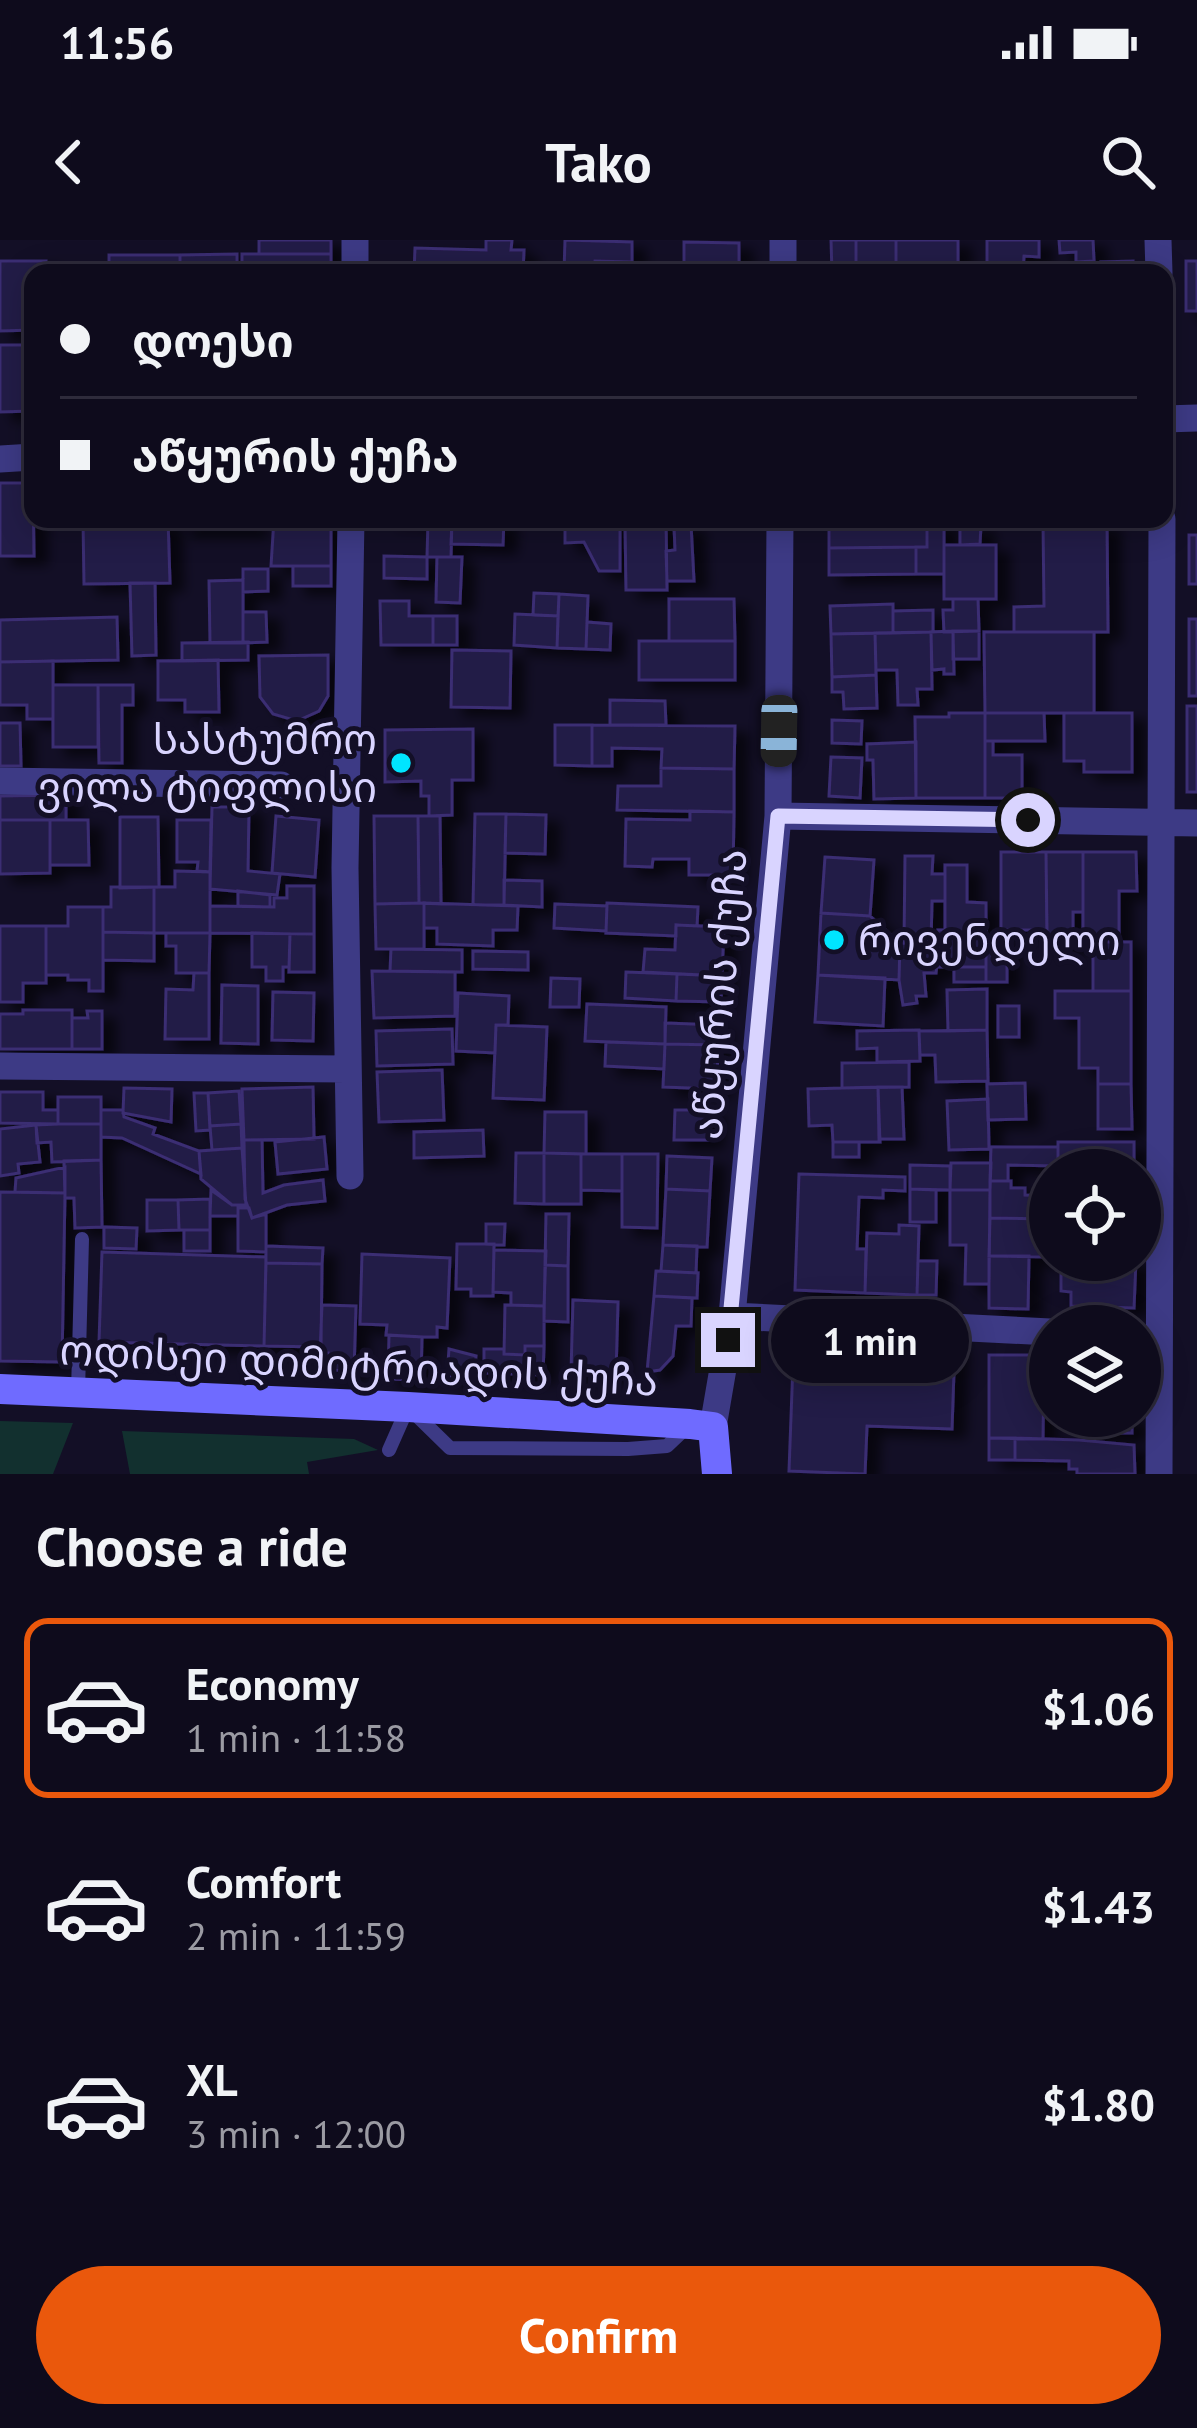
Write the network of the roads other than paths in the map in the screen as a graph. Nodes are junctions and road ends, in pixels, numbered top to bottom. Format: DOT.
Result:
graph roads {
  1 [pos="351,528"];
  2 [pos="781,528"];
  3 [pos="1162,528"];
  4 [pos="0,782"];
  5 [pos="281,785"];
  6 [pos="778,816"];
  7 [pos="1162,823"];
  8 [pos="1197,823"];
  9 [pos="0,1066"];
  10 [pos="346,1069"];
  11 [pos="350,1176"];
  12 [pos="82,1239"];
  13 [pos="1151,1305"];
  14 [pos="732,1316"];
  15 [pos="1029,1331"];
  16 [pos="0,1389"];
  17 [pos="78,1393"];
  18 [pos="408,1407"];
  19 [pos="702,1426"];
  20 [pos="1157,1437"];
  21 [pos="389,1450"];
  22 [pos="717,1474"];
  23 [pos="1159,1474"];
  1 -- 10 [label="street"];
  2 -- 6 [label="street, აწყურის ქუჩა"];
  3 -- 7 [label="street"];
  4 -- 5 [label="street"];
  6 -- 7 [label="street"];
  6 -- 14 [label="street, აწყურის ქუჩა"];
  7 -- 8 [label="street"];
  7 -- 13 [label="street"];
  9 -- 10 [label="street"];
  10 -- 11 [label="street"];
  12 -- 17 [label="lane"];
  14 -- 15 [label="street"];
  14 -- 19 [label="street, აწყურის ქუჩა"];
  16 -- 17 [label="main road, ოდისეი დიმიტრიადის ქუჩა"];
  17 -- 18 [label="main road, ოდისეი დიმიტრიადის ქუჩა"];
  18 -- 19 [label="main road, ოდისეი დიმიტრიადის ქუჩა"];
  18 -- 21 [label="lane"];
  19 -- 22 [label="main road, აწყურის ქუჩა"];
  20 -- 23 [label="street"];
}
